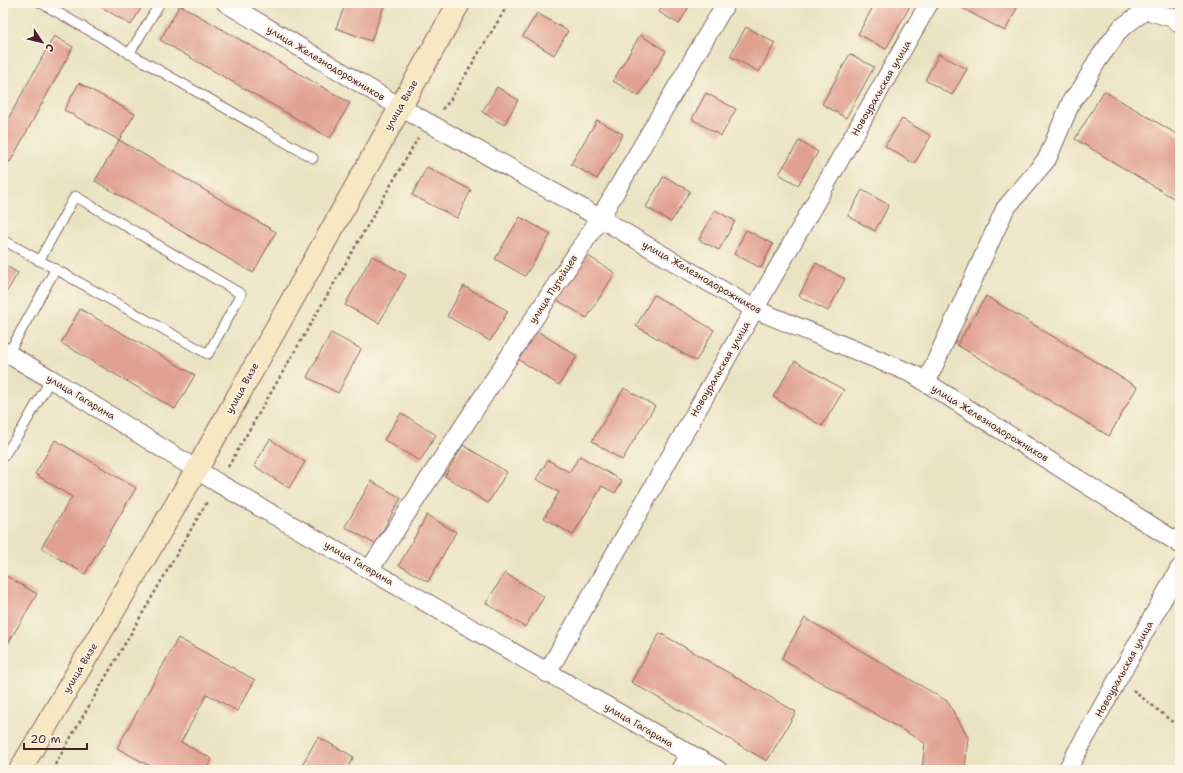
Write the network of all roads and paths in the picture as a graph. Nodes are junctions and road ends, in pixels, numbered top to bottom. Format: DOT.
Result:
graph roads {
  1 [pos="41,3"];
  2 [pos="160,3"];
  3 [pos="226,3"];
  4 [pos="459,3"];
  5 [pos="509,3"];
  6 [pos="726,3"];
  7 [pos="929,3"];
  8 [pos="1180,24"];
  9 [pos="129,54"];
  10 [pos="400,107"];
  11 [pos="427,122"];
  12 [pos="313,158"];
  13 [pos="600,218"];
  14 [pos="3,240"];
  15 [pos="39,261"];
  16 [pos="55,270"];
  17 [pos="754,309"];
  18 [pos="5,353"];
  19 [pos="52,379"];
  20 [pos="926,383"];
  21 [pos="3,457"];
  22 [pos="197,469"];
  23 [pos="218,483"];
  24 [pos="1180,544"];
  25 [pos="1180,568"];
  26 [pos="370,569"];
  27 [pos="548,673"];
  28 [pos="1118,678"];
  29 [pos="1180,728"];
  30 [pos="689,754"];
  31 [pos="20,770"];
  32 [pos="52,770"];
  33 [pos="680,770"];
  34 [pos="718,770"];
  35 [pos="1067,770"];
  1 -- 9 [label="lane"];
  2 -- 9 [label="lane"];
  3 -- 10 [label="street, улица Железнодорожников"];
  4 -- 10 [label="street, улица Визе"];
  5 -- 11 [label="path"];
  6 -- 13 [label="street, улица Путейцев"];
  7 -- 17 [label="street, Новоуральская улица"];
  8 -- 20 [label="street"];
  9 -- 12 [label="lane"];
  10 -- 11 [label="street, улица Железнодорожников"];
  10 -- 22 [label="street, улица Визе"];
  11 -- 13 [label="street, улица Железнодорожников"];
  11 -- 23 [label="path"];
  13 -- 17 [label="street, улица Железнодорожников"];
  13 -- 26 [label="street, улица Путейцев"];
  14 -- 15 [label="lane"];
  15 -- 16 [label="lane"];
  15 -- 16 [label="lane"];
  16 -- 18 [label="lane"];
  17 -- 20 [label="street, улица Железнодорожников"];
  17 -- 27 [label="street, Новоуральская улица"];
  18 -- 19 [label="street, улица Гагарина"];
  19 -- 21 [label="lane"];
  19 -- 22 [label="street, улица Гагарина"];
  20 -- 24 [label="street, улица Железнодорожников"];
  22 -- 23 [label="street, улица Гагарина"];
  22 -- 31 [label="street, улица Визе"];
  23 -- 26 [label="street, улица Гагарина"];
  23 -- 32 [label="path"];
  25 -- 28 [label="street, Новоуральская улица"];
  26 -- 27 [label="street, улица Гагарина"];
  27 -- 30 [label="street, улица Гагарина"];
  28 -- 29 [label="path"];
  28 -- 35 [label="street, Новоуральская улица"];
  30 -- 33 [label="street"];
  30 -- 34 [label="street, улица Гагарина"];
}
